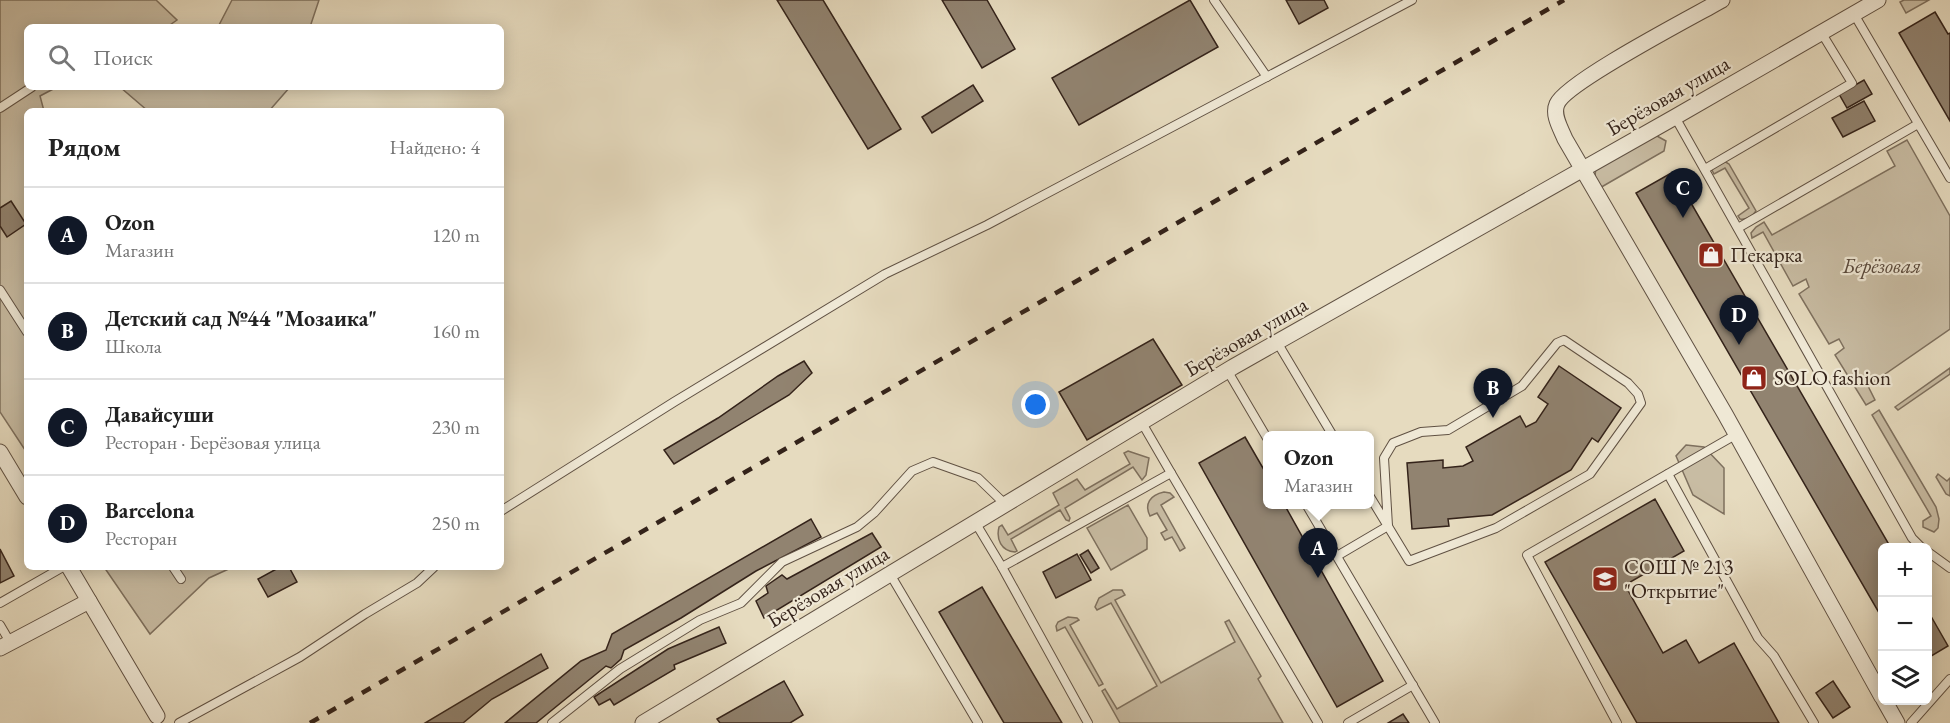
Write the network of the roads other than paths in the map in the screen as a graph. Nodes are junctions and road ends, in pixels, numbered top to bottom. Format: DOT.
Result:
graph roads {
  1 [pos="1214,0"];
  2 [pos="1412,0"];
  3 [pos="1722,0"];
  4 [pos="1878,0"];
  5 [pos="1854,14"];
  6 [pos="1821,33"];
  7 [pos="1267,77"];
  8 [pos="28,90"];
  9 [pos="0,108"];
  10 [pos="1675,117"];
  11 [pos="1918,124"];
  12 [pos="1583,169"];
  13 [pos="1705,169"];
  14 [pos="1950,178"];
  15 [pos="1738,228"];
  16 [pos="0,290"];
  17 [pos="24,327"];
  18 [pos="1277,342"];
  19 [pos="1227,370"];
  20 [pos="1142,423"];
  21 [pos="1263,431"];
  22 [pos="1331,431"];
  23 [pos="1737,434"];
  24 [pos="0,452"];
  25 [pos="1170,473"];
  26 [pos="1668,474"];
  27 [pos="24,492"];
  28 [pos="1374,503"];
  29 [pos="1005,504"];
  30 [pos="504,509"];
  31 [pos="1309,509"];
  32 [pos="975,522"];
  33 [pos="1388,526"];
  34 [pos="1917,543"];
  35 [pos="1932,555"];
  36 [pos="1337,556"];
  37 [pos="1002,567"];
  38 [pos="1950,567"];
  39 [pos="58,570"];
  40 [pos="71,570"];
  41 [pos="175,570"];
  42 [pos="431,570"];
  43 [pos="890,574"];
  44 [pos="181,579"];
  45 [pos="89,601"];
  46 [pos="0,603"];
  47 [pos="0,625"];
  48 [pos="5,645"];
  49 [pos="1950,679"];
  50 [pos="1413,686"];
  51 [pos="1878,690"];
  52 [pos="1886,705"];
  53 [pos="157,716"];
  54 [pos="179,723"];
  55 [pos="552,723"];
  56 [pos="643,723"];
  57 [pos="978,723"];
  58 [pos="1088,723"];
  59 [pos="1318,723"];
  60 [pos="1348,723"];
  61 [pos="1435,723"];
  62 [pos="1617,723"];
  63 [pos="1814,723"];
  64 [pos="1897,723"];
  65 [pos="1911,723"];
  1 -- 7 [label="lane"];
  2 -- 7 [label="lane"];
  3 -- 12 [label="street"];
  4 -- 5 [label="street, Берёзовая улица"];
  5 -- 6 [label="street, Берёзовая улица"];
  5 -- 11 [label="lane"];
  6 -- 10 [label="street, Берёзовая улица"];
  6 -- 13 [label="lane"];
  7 -- 30 [label="lane"];
  8 -- 9 [label="lane"];
  10 -- 12 [label="street, Берёзовая улица"];
  10 -- 13 [label="lane"];
  11 -- 14 [label="lane"];
  11 -- 15 [label="lane"];
  12 -- 18 [label="street, Берёзовая улица"];
  12 -- 23 [label="street"];
  13 -- 15 [label="lane"];
  15 -- 34 [label="lane"];
  16 -- 17 [label="lane"];
  18 -- 19 [label="street, Берёзовая улица"];
  18 -- 22 [label="lane"];
  19 -- 20 [label="street, Берёзовая улица"];
  19 -- 21 [label="lane"];
  20 -- 25 [label="lane"];
  20 -- 29 [label="street, Берёзовая улица"];
  23 -- 26 [label="lane"];
  23 -- 51 [label="street"];
  24 -- 27 [label="street"];
  25 -- 37 [label="lane"];
  25 -- 59 [label="lane"];
  26 -- 62 [label="lane"];
  26 -- 63 [label="lane"];
  28 -- 33 [label="lane"];
  29 -- 32 [label="street, Берёзовая улица"];
  29 -- 55 [label="lane"];
  31 -- 36 [label="lane"];
  32 -- 37 [label="lane"];
  32 -- 43 [label="street, Берёзовая улица"];
  33 -- 33 [label="lane"];
  33 -- 36 [label="lane"];
  35 -- 38 [label="lane"];
  36 -- 50 [label="lane"];
  37 -- 58 [label="lane"];
  39 -- 46 [label="lane"];
  40 -- 45 [label="street"];
  41 -- 44 [label="lane"];
  42 -- 54 [label="lane"];
  43 -- 56 [label="street, Берёзовая улица"];
  43 -- 57 [label="lane"];
  45 -- 48 [label="street"];
  45 -- 53 [label="street"];
  47 -- 48 [label="lane"];
  49 -- 65 [label="lane"];
  50 -- 60 [label="lane"];
  50 -- 61 [label="lane"];
  52 -- 64 [label="street"];
}
